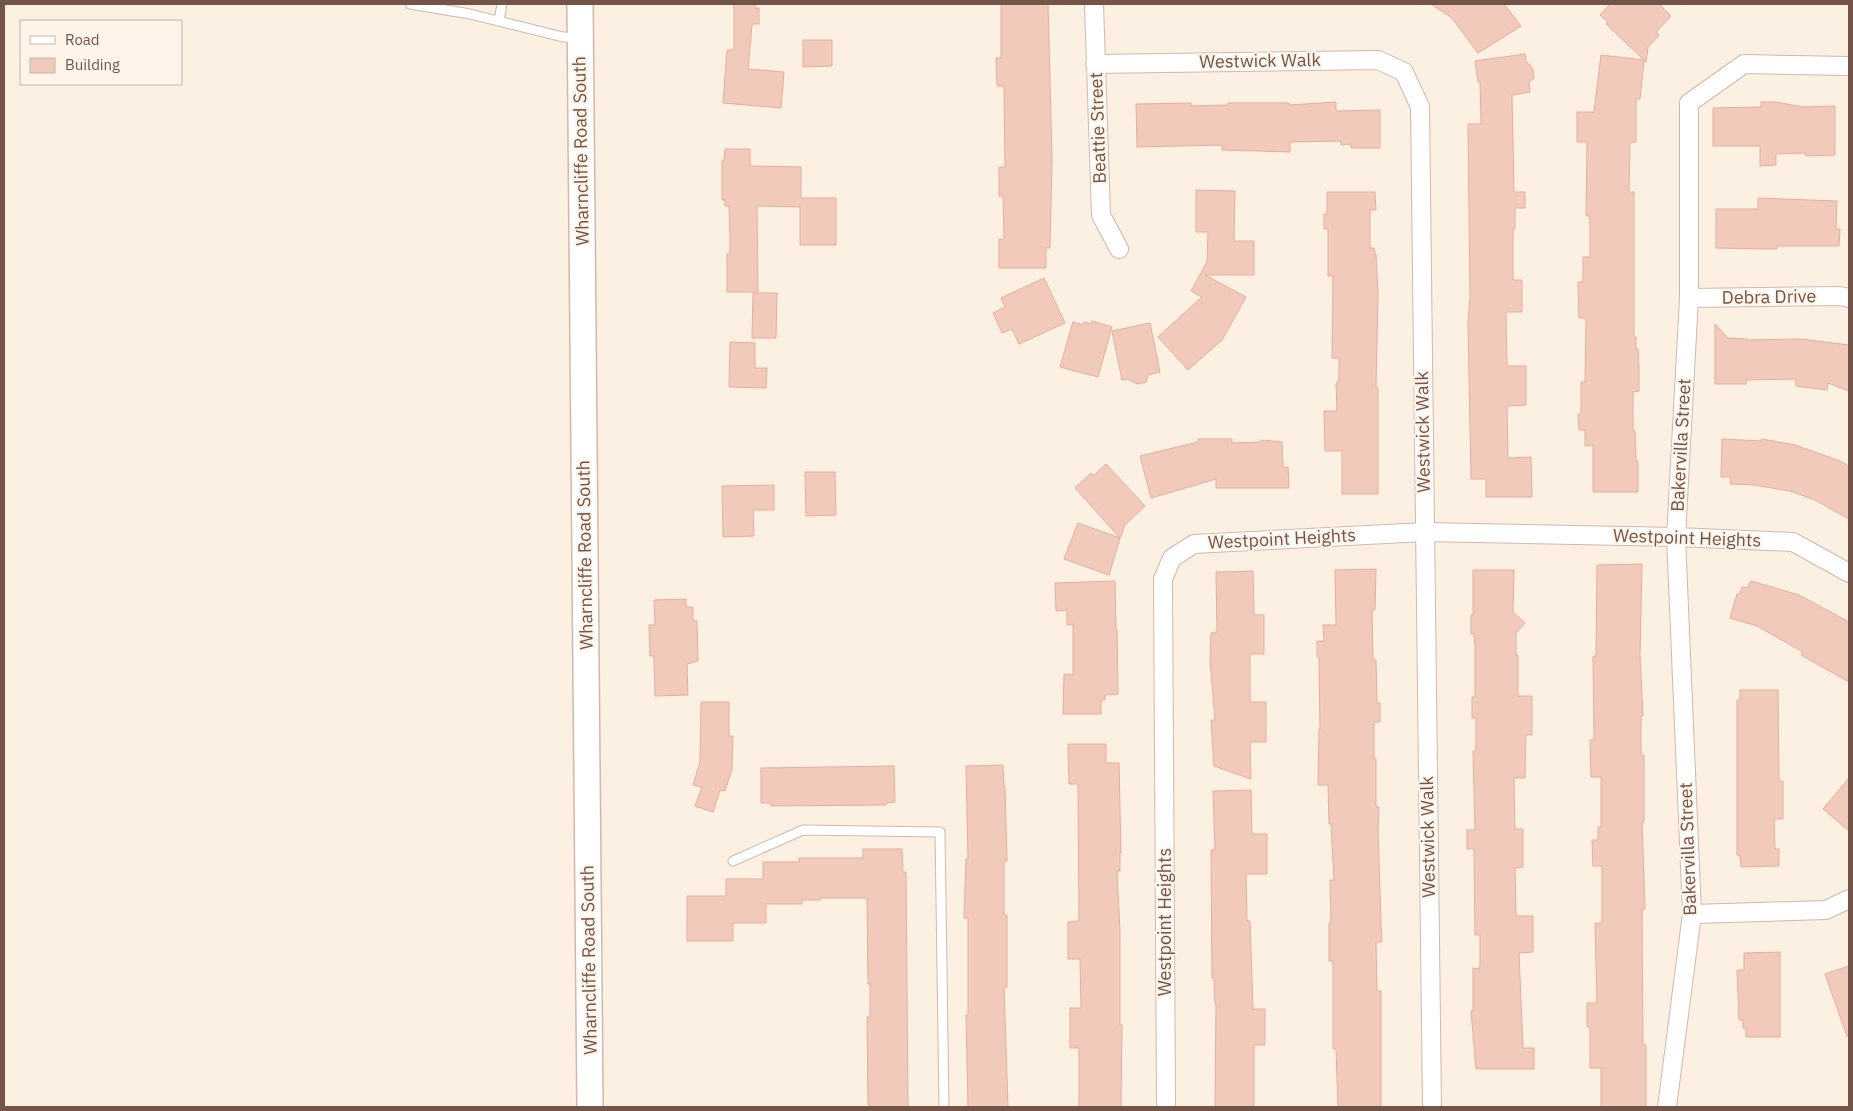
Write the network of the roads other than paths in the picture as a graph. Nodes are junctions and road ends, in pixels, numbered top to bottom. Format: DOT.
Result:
graph roads {
  1 [pos="410,4"];
  2 [pos="502,4"];
  3 [pos="580,4"];
  4 [pos="1094,4"];
  5 [pos="500,21"];
  6 [pos="580,38"];
  7 [pos="1095,64"];
  8 [pos="1849,66"];
  9 [pos="1119,249"];
  10 [pos="1689,298"];
  11 [pos="1849,298"];
  12 [pos="1424,532"];
  13 [pos="1676,537"];
  14 [pos="1849,573"];
  15 [pos="733,861"];
  16 [pos="1849,899"];
  17 [pos="1692,914"];
  18 [pos="590,1107"];
  19 [pos="944,1107"];
  20 [pos="1166,1107"];
  21 [pos="1432,1107"];
  22 [pos="1667,1107"];
  1 -- 5 [label="lane"];
  2 -- 5 [label="lane"];
  3 -- 6 [label="main road, Wharncliffe Road South"];
  4 -- 7 [label="street, Beattie Street"];
  5 -- 6 [label="lane"];
  6 -- 18 [label="main road, Wharncliffe Road South"];
  7 -- 9 [label="street, Beattie Street"];
  7 -- 12 [label="street, Westwick Walk"];
  8 -- 10 [label="street, Bakervilla Street"];
  10 -- 11 [label="street, Debra Drive"];
  10 -- 13 [label="street, Bakervilla Street"];
  12 -- 13 [label="street, Westpoint Heights"];
  12 -- 20 [label="street, Westpoint Heights"];
  12 -- 21 [label="street, Westwick Walk"];
  13 -- 14 [label="street, Westpoint Heights"];
  13 -- 17 [label="street, Bakervilla Street"];
  15 -- 19 [label="lane"];
  16 -- 17 [label="street"];
  17 -- 22 [label="street, Bakervilla Street"];
}
